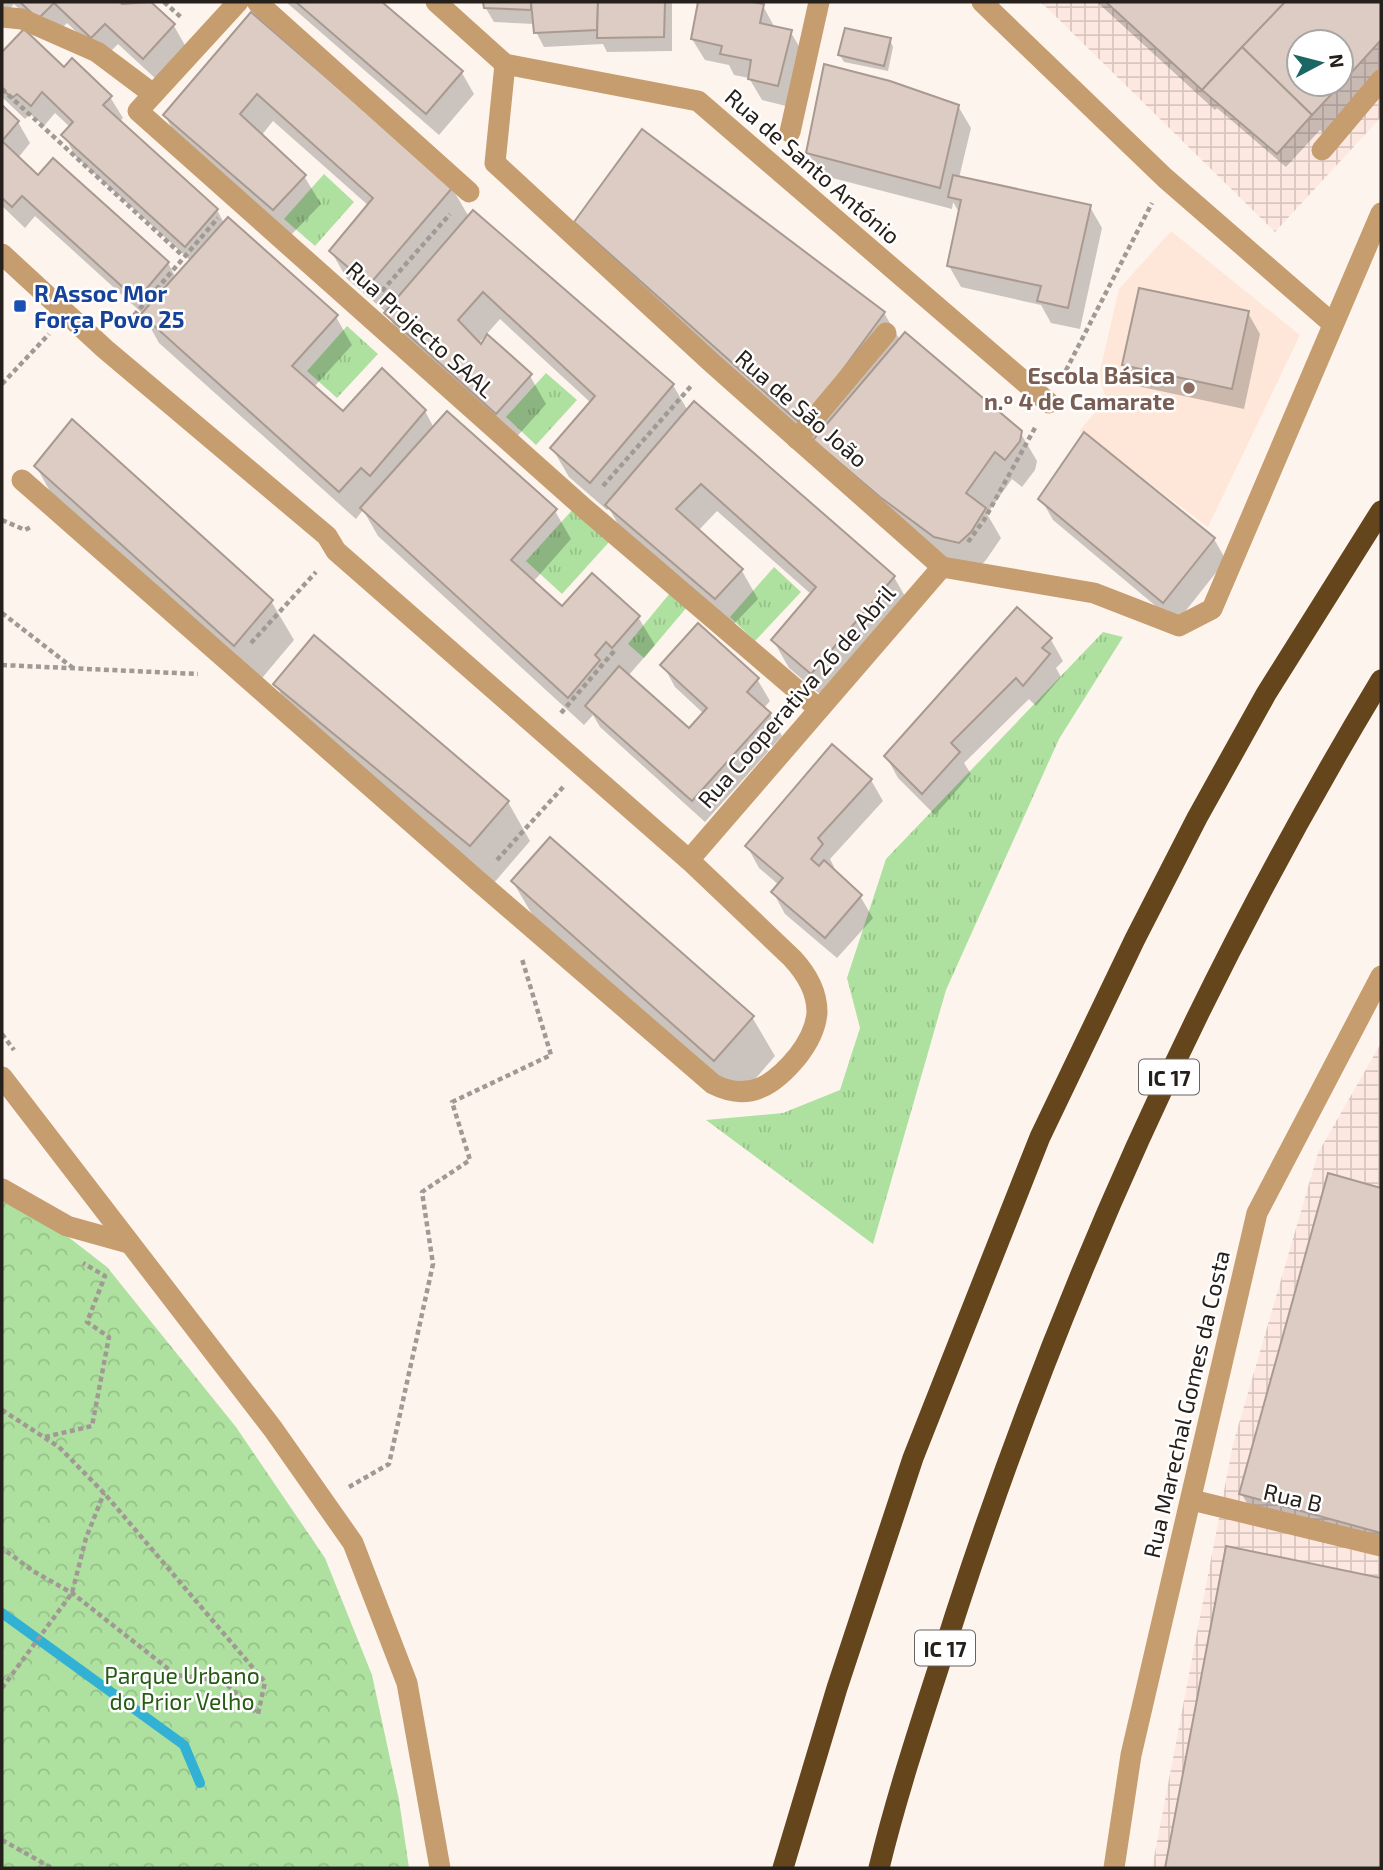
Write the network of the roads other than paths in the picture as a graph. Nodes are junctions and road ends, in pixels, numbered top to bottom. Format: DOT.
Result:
graph roads {
  1 [pos="238,2"];
  2 [pos="257,2"];
  3 [pos="436,2"];
  4 [pos="819,2"];
  5 [pos="982,2"];
  6 [pos="2,17"];
  7 [pos="505,64"];
  8 [pos="1381,80"];
  9 [pos="153,94"];
  10 [pos="790,132"];
  11 [pos="1322,150"];
  12 [pos="469,192"];
  13 [pos="1381,213"];
  14 [pos="2,254"];
  15 [pos="1333,324"];
  16 [pos="886,333"];
  17 [pos="1049,403"];
  18 [pos="797,439"];
  19 [pos="22,480"];
  20 [pos="1381,511"];
  21 [pos="942,567"];
  22 [pos="1381,680"];
  23 [pos="819,709"];
  24 [pos="689,860"];
  25 [pos="1381,976"];
  26 [pos="2,1077"];
  27 [pos="2,1189"];
  28 [pos="128,1242"];
  29 [pos="1192,1500"];
  30 [pos="1381,1546"];
  31 [pos="440,1868"];
  32 [pos="783,1868"];
  33 [pos="879,1868"];
  34 [pos="1114,1868"];
  1 -- 9 [label="street"];
  2 -- 12 [label="street"];
  3 -- 7 [label="street"];
  4 -- 10 [label="street"];
  5 -- 15 [label="street"];
  6 -- 9 [label="street"];
  7 -- 17 [label="street, Rua de Santo António"];
  7 -- 18 [label="street, Rua de São João"];
  8 -- 11 [label="street"];
  9 -- 23 [label="street, Rua Projecto SAAL"];
  13 -- 15 [label="street"];
  14 -- 24 [label="street"];
  15 -- 21 [label="street"];
  16 -- 18 [label="street"];
  18 -- 21 [label="street, Rua de São João"];
  19 -- 24 [label="street"];
  20 -- 32 [label="highway"];
  21 -- 23 [label="street, Rua Cooperativa 26 de Abril"];
  22 -- 33 [label="highway, IC 17"];
  23 -- 24 [label="street, Rua Cooperativa 26 de Abril"];
  25 -- 29 [label="street, Rua Marechal Gomes da Costa"];
  26 -- 28 [label="street"];
  27 -- 28 [label="street"];
  28 -- 31 [label="street"];
  29 -- 30 [label="street, Rua B"];
  29 -- 34 [label="street, Rua Marechal Gomes da Costa"];
}
